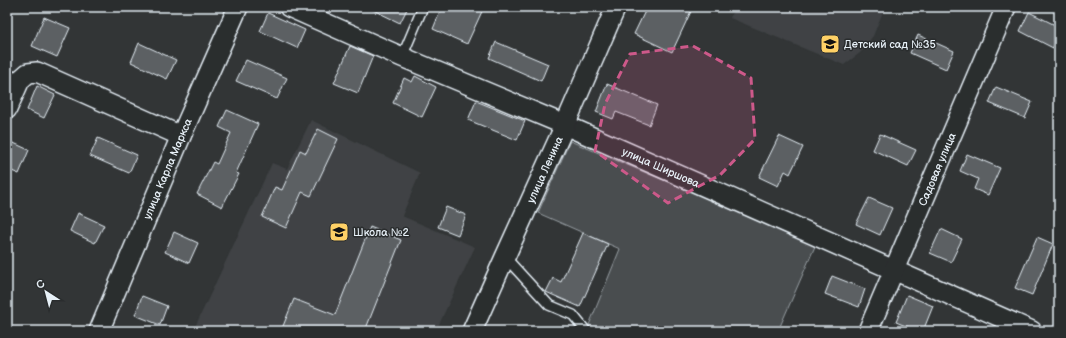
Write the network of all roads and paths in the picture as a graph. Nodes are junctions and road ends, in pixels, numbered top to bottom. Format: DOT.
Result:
graph roads {
  1 [pos="238,7"];
  2 [pos="289,7"];
  3 [pos="423,7"];
  4 [pos="616,7"];
  5 [pos="1006,7"];
  6 [pos="402,57"];
  7 [pos="7,109"];
  8 [pos="565,125"];
  9 [pos="181,136"];
  10 [pos="505,256"];
  11 [pos="895,270"];
  12 [pos="99,331"];
  13 [pos="472,331"];
  14 [pos="586,331"];
  15 [pos="868,331"];
  16 [pos="1032,331"];
  1 -- 9 [label="street, улица Карла Маркса"];
  2 -- 6 [label="street, улица Ширшова"];
  3 -- 6 [label="lane"];
  4 -- 8 [label="street, улица Ленина"];
  5 -- 11 [label="street, Садовая улица"];
  6 -- 8 [label="street, улица Ширшова"];
  7 -- 9 [label="street"];
  8 -- 10 [label="street, улица Ленина"];
  8 -- 11 [label="street, улица Ширшова"];
  9 -- 12 [label="street, улица Карла Маркса"];
  10 -- 13 [label="street, улица Ленина"];
  10 -- 14 [label="lane"];
  11 -- 15 [label="street, Садовая улица"];
  11 -- 16 [label="street, улица Ширшова"];
}
